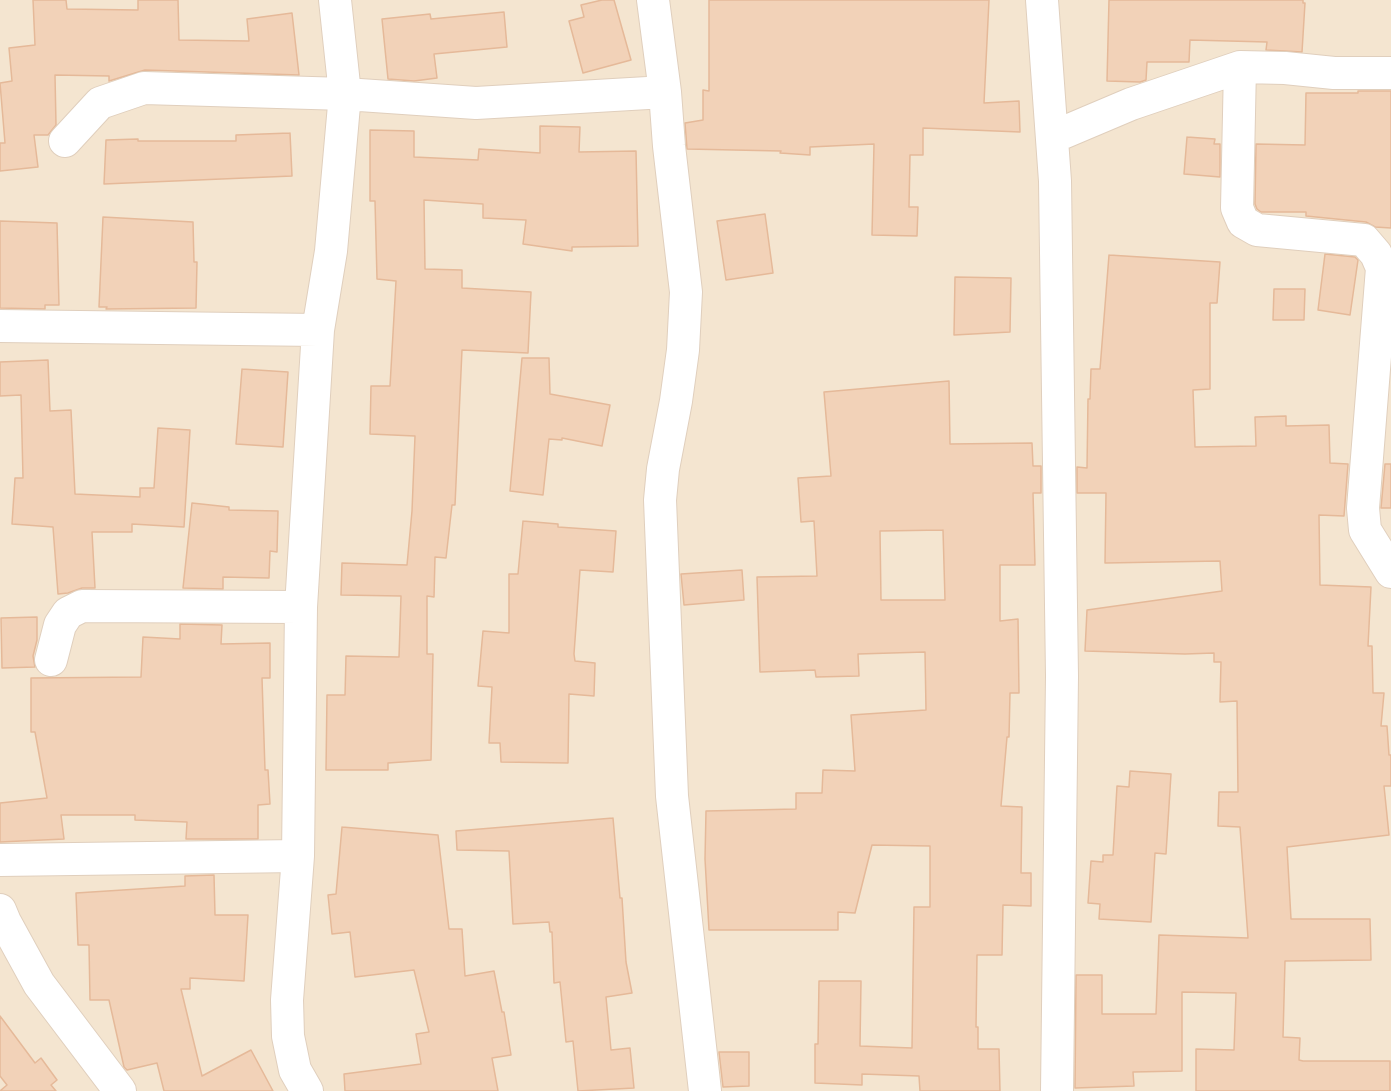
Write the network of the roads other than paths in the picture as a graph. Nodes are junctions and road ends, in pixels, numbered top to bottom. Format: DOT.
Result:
graph roads {
  1 [pos="335,0"];
  2 [pos="653,0"];
  3 [pos="1042,0"];
  4 [pos="1240,67"];
  5 [pos="1391,73"];
  6 [pos="665,92"];
  7 [pos="345,94"];
  8 [pos="1053,137"];
  9 [pos="65,141"];
  10 [pos="0,327"];
  11 [pos="318,330"];
  12 [pos="1391,572"];
  13 [pos="301,607"];
  14 [pos="51,660"];
  15 [pos="298,856"];
  16 [pos="0,860"];
  17 [pos="0,910"];
  18 [pos="120,1091"];
  19 [pos="307,1091"];
  20 [pos="705,1091"];
  21 [pos="1057,1091"];
  1 -- 7 [label="street"];
  2 -- 6 [label="street"];
  3 -- 8 [label="street"];
  4 -- 5 [label="street"];
  4 -- 8 [label="street"];
  4 -- 12 [label="street"];
  6 -- 7 [label="street"];
  6 -- 20 [label="street"];
  7 -- 9 [label="street"];
  7 -- 11 [label="street"];
  8 -- 21 [label="street"];
  10 -- 11 [label="street"];
  11 -- 13 [label="street"];
  13 -- 14 [label="street"];
  13 -- 15 [label="street"];
  15 -- 16 [label="street"];
  15 -- 19 [label="street"];
  17 -- 18 [label="street"];
}
